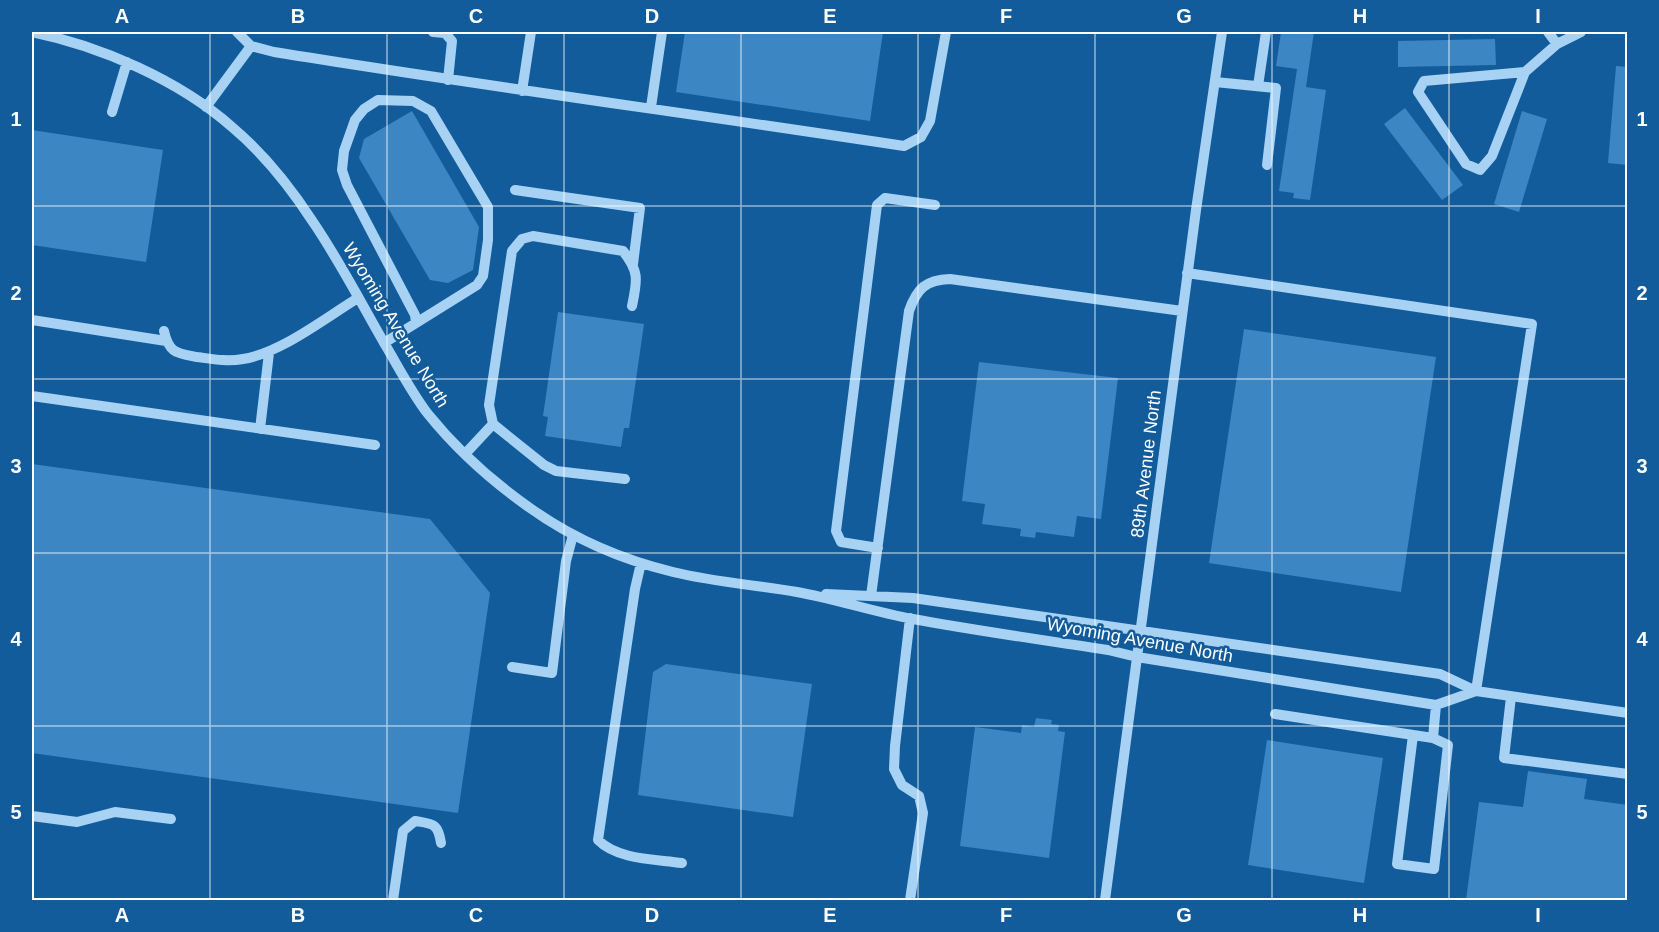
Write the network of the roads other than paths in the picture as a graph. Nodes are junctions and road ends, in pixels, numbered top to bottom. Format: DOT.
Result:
graph roads {
  1 [pos="32,32"];
  2 [pos="237,32"];
  3 [pos="433,32"];
  4 [pos="531,32"];
  5 [pos="662,32"];
  6 [pos="946,32"];
  7 [pos="1222,32"];
  8 [pos="1266,32"];
  9 [pos="1548,32"];
  10 [pos="1581,32"];
  11 [pos="1557,44"];
  12 [pos="251,46"];
  13 [pos="128,62"];
  14 [pos="1525,72"];
  15 [pos="448,80"];
  16 [pos="1215,82"];
  17 [pos="1258,87"];
  18 [pos="522,91"];
  19 [pos="206,107"];
  20 [pos="651,107"];
  21 [pos="112,112"];
  22 [pos="1267,165"];
  23 [pos="515,190"];
  24 [pos="935,205"];
  25 [pos="633,264"];
  26 [pos="1187,273"];
  27 [pos="358,298"];
  28 [pos="632,306"];
  29 [pos="1182,311"];
  30 [pos="32,320"];
  31 [pos="417,323"];
  32 [pos="384,343"];
  33 [pos="270,353"];
  34 [pos="32,396"];
  35 [pos="493,423"];
  36 [pos="260,429"];
  37 [pos="375,445"];
  38 [pos="465,454"];
  39 [pos="625,479"];
  40 [pos="573,535"];
  41 [pos="878,548"];
  42 [pos="642,563"];
  43 [pos="799,592"];
  44 [pos="871,596"];
  45 [pos="910,618"];
  46 [pos="1141,631"];
  47 [pos="1137,657"];
  48 [pos="512,667"];
  49 [pos="1476,692"];
  50 [pos="1511,697"];
  51 [pos="1436,705"];
  52 [pos="1628,713"];
  53 [pos="1275,714"];
  54 [pos="1413,735"];
  55 [pos="1433,738"];
  56 [pos="1628,774"];
  57 [pos="32,816"];
  58 [pos="171,819"];
  59 [pos="441,843"];
  60 [pos="682,863"];
  61 [pos="393,900"];
  62 [pos="910,900"];
  63 [pos="1105,900"];
  1 -- 13 [label="street, Wyoming Avenue North"];
  2 -- 12 [label="street"];
  3 -- 15 [label="street"];
  4 -- 18 [label="street"];
  5 -- 20 [label="street"];
  6 -- 20 [label="street"];
  7 -- 16 [label="street, 89th Avenue North"];
  8 -- 17 [label="street"];
  9 -- 11 [label="street"];
  10 -- 11 [label="street"];
  11 -- 14 [label="street"];
  12 -- 15 [label="street"];
  12 -- 19 [label="street"];
  13 -- 19 [label="street, Wyoming Avenue North"];
  13 -- 21 [label="street"];
  14 -- 14 [label="street"];
  15 -- 18 [label="street"];
  16 -- 17 [label="street"];
  16 -- 26 [label="street, 89th Avenue North"];
  17 -- 22 [label="street"];
  18 -- 20 [label="street"];
  19 -- 27 [label="street, Wyoming Avenue North"];
  23 -- 25 [label="street"];
  24 -- 41 [label="street"];
  25 -- 28 [label="street"];
  25 -- 35 [label="street"];
  26 -- 29 [label="street, 89th Avenue North"];
  26 -- 49 [label="street"];
  27 -- 32 [label="street, Wyoming Avenue North"];
  27 -- 33 [label="street"];
  29 -- 41 [label="street"];
  29 -- 46 [label="street, 89th Avenue North"];
  30 -- 33 [label="street"];
  31 -- 31 [label="street"];
  31 -- 32 [label="street"];
  32 -- 38 [label="street, Wyoming Avenue North"];
  33 -- 36 [label="street"];
  34 -- 36 [label="street"];
  35 -- 38 [label="street"];
  35 -- 39 [label="street"];
  36 -- 37 [label="street"];
  38 -- 40 [label="street, Wyoming Avenue North"];
  40 -- 42 [label="street, Wyoming Avenue North"];
  40 -- 48 [label="street"];
  41 -- 44 [label="street"];
  42 -- 43 [label="street, Wyoming Avenue North"];
  42 -- 60 [label="street"];
  43 -- 44 [label="street, Wyoming Avenue North"];
  43 -- 45 [label="street, Wyoming Avenue North"];
  44 -- 46 [label="street, Wyoming Avenue North"];
  45 -- 47 [label="street, Wyoming Avenue North"];
  45 -- 62 [label="street"];
  46 -- 47 [label="street, 89th Avenue North"];
  46 -- 49 [label="street, Wyoming Avenue North"];
  47 -- 51 [label="street, Wyoming Avenue North"];
  47 -- 63 [label="street, 89th Avenue North"];
  49 -- 50 [label="street, Wyoming Avenue North"];
  49 -- 51 [label="street, Wyoming Avenue North"];
  50 -- 52 [label="street, Wyoming Avenue North"];
  50 -- 56 [label="street"];
  51 -- 55 [label="street"];
  53 -- 54 [label="street"];
  54 -- 55 [label="street"];
  54 -- 55 [label="street"];
  57 -- 58 [label="street"];
  59 -- 61 [label="street"];
}
